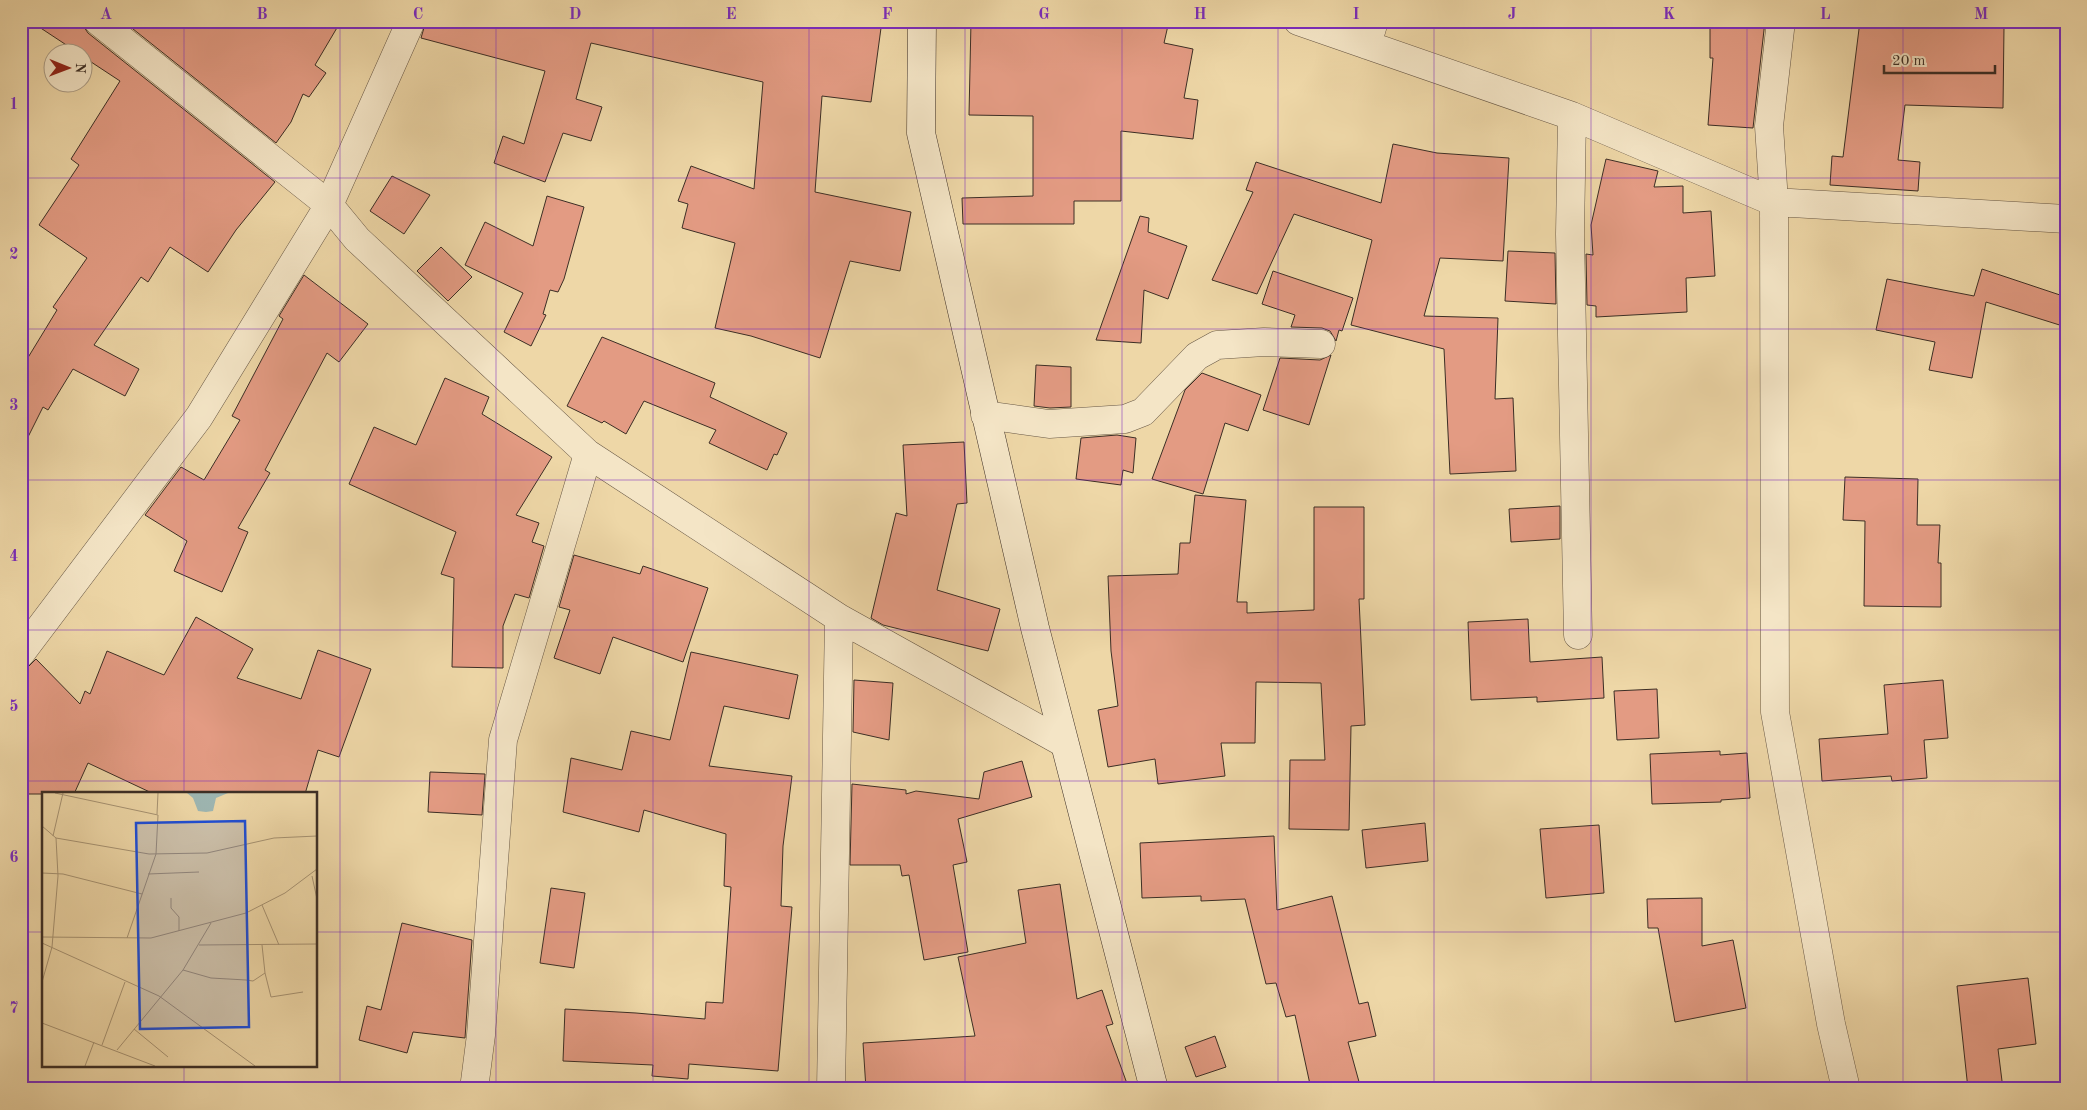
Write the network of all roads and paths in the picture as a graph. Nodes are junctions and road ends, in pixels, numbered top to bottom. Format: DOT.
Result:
graph roads {
  1 [pos="98,21"];
  2 [pos="411,21"];
  3 [pos="922,21"];
  4 [pos="1298,21"];
  5 [pos="1781,21"];
  6 [pos="1370,33"];
  7 [pos="1572,116"];
  8 [pos="1774,202"];
  9 [pos="329,205"];
  10 [pos="2066,219"];
  11 [pos="1320,344"];
  12 [pos="985,414"];
  13 [pos="588,454"];
  14 [pos="839,618"];
  15 [pos="1578,635"];
  16 [pos="21,653"];
  17 [pos="1064,743"];
  18 [pos="474,1089"];
  19 [pos="831,1089"];
  20 [pos="1154,1089"];
  21 [pos="1846,1089"];
  1 -- 9 [label="street"];
  2 -- 9 [label="street"];
  3 -- 12 [label="street"];
  4 -- 6 [label="street"];
  5 -- 8 [label="street"];
  6 -- 7 [label="street"];
  7 -- 8 [label="street"];
  7 -- 15 [label="street"];
  8 -- 10 [label="street"];
  8 -- 21 [label="street"];
  9 -- 13 [label="street"];
  9 -- 16 [label="street"];
  11 -- 12 [label="street"];
  12 -- 17 [label="street"];
  13 -- 14 [label="street"];
  13 -- 18 [label="street"];
  14 -- 17 [label="street"];
  14 -- 19 [label="street"];
  17 -- 20 [label="street"];
}
